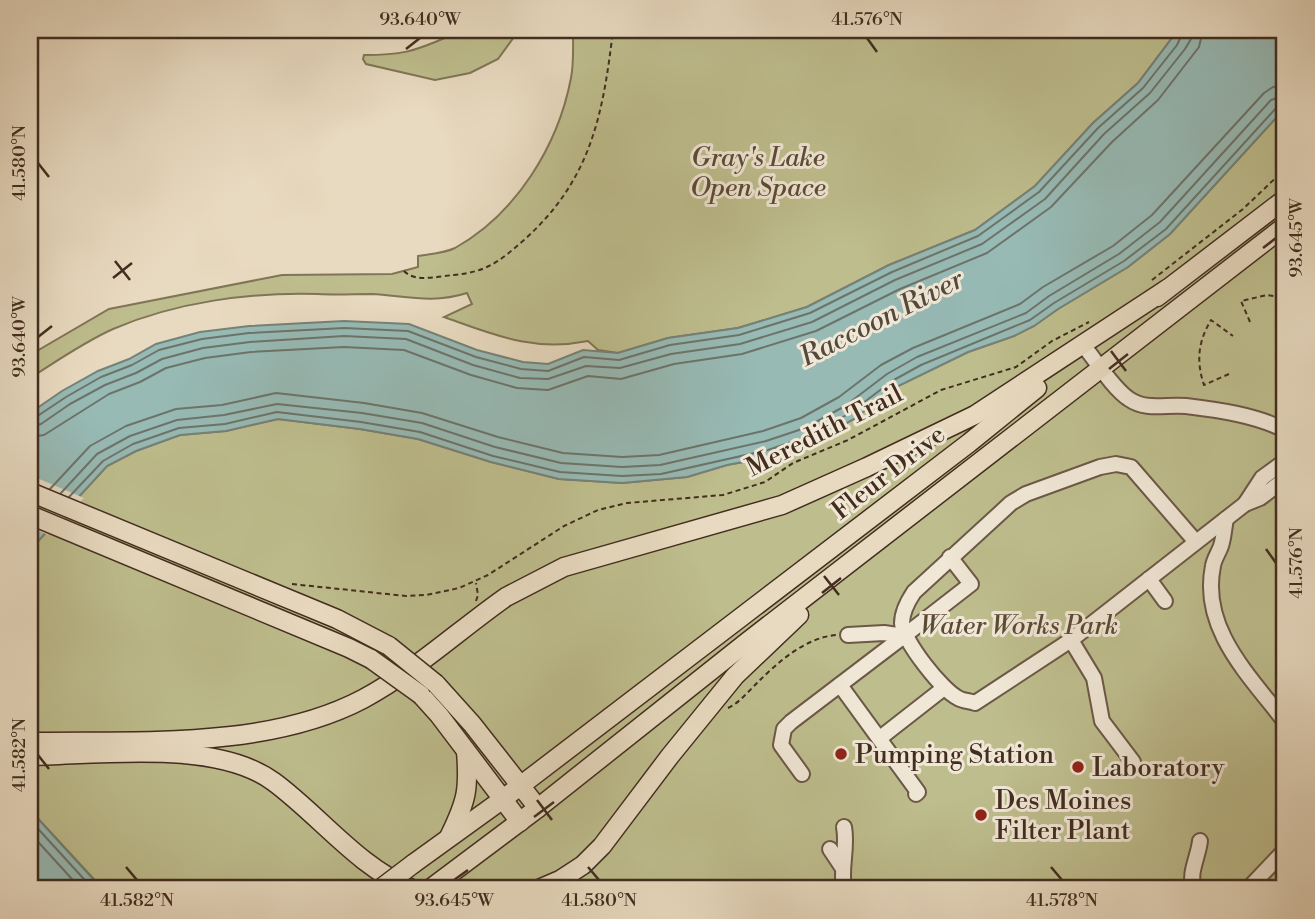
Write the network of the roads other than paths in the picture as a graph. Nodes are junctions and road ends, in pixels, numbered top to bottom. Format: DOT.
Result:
graph roads {
  1 [pos="1285,199"];
  2 [pos="1285,226"];
  3 [pos="1167,289"];
  4 [pos="1087,350"];
  5 [pos="1101,368"];
  6 [pos="1285,429"];
  7 [pos="1285,461"];
  8 [pos="1285,479"];
  9 [pos="30,492"];
  10 [pos="1245,504"];
  11 [pos="914,513"];
  12 [pos="30,515"];
  13 [pos="1226,519"];
  14 [pos="1196,542"];
  15 [pos="950,557"];
  16 [pos="1149,579"];
  17 [pos="1165,601"];
  18 [pos="848,635"];
  19 [pos="904,636"];
  20 [pos="1071,640"];
  21 [pos="840,685"];
  22 [pos="944,688"];
  23 [pos="1285,722"];
  24 [pos="880,738"];
  25 [pos="30,742"];
  26 [pos="155,746"];
  27 [pos="466,751"];
  28 [pos="30,756"];
  29 [pos="1133,762"];
  30 [pos="802,774"];
  31 [pos="521,785"];
  32 [pos="916,794"];
  33 [pos="503,799"];
  34 [pos="538,808"];
  35 [pos="520,822"];
  36 [pos="844,827"];
  37 [pos="448,839"];
  38 [pos="1200,841"];
  39 [pos="830,849"];
  40 [pos="1285,850"];
  41 [pos="842,867"];
  42 [pos="435,885"];
  43 [pos="380,889"];
  44 [pos="412,889"];
  45 [pos="539,889"];
  46 [pos="844,889"];
  47 [pos="1194,889"];
  48 [pos="1248,889"];
  1 -- 3 [label="main road, Fleur Drive"];
  2 -- 5 [label="main road, Fleur Drive"];
  3 -- 4 [label="main road, Fleur Drive"];
  3 -- 26 [label="main road"];
  4 -- 5 [label="lane"];
  4 -- 31 [label="main road, Fleur Drive"];
  5 -- 6 [label="lane"];
  5 -- 11 [label="main road, Fleur Drive"];
  7 -- 10 [label="lane"];
  8 -- 10 [label="lane"];
  9 -- 31 [label="main road, bridge"];
  10 -- 13 [label="lane"];
  11 -- 34 [label="main road, Fleur Drive"];
  11 -- 45 [label="main road"];
  12 -- 27 [label="main road, bridge"];
  13 -- 14 [label="lane"];
  13 -- 23 [label="lane"];
  14 -- 15 [label="lane"];
  14 -- 16 [label="lane"];
  15 -- 19 [label="lane"];
  15 -- 19 [label="lane"];
  16 -- 17 [label="lane"];
  16 -- 20 [label="lane"];
  18 -- 19 [label="lane"];
  19 -- 21 [label="lane"];
  19 -- 22 [label="lane"];
  20 -- 22 [label="lane"];
  20 -- 29 [label="lane"];
  21 -- 24 [label="lane"];
  21 -- 30 [label="lane"];
  22 -- 24 [label="lane"];
  24 -- 32 [label="lane"];
  25 -- 26 [label="main road"];
  26 -- 28 [label="main road"];
  26 -- 44 [label="main road"];
  27 -- 33 [label="main road"];
  27 -- 37 [label="main road"];
  31 -- 33 [label="main road, Fleur Drive"];
  31 -- 34 [label="main road"];
  33 -- 35 [label="main road"];
  33 -- 37 [label="main road, Fleur Drive"];
  34 -- 35 [label="main road, Fleur Drive"];
  35 -- 42 [label="main road, Fleur Drive"];
  36 -- 41 [label="lane"];
  37 -- 43 [label="main road, Fleur Drive, bridge"];
  38 -- 47 [label="lane"];
  39 -- 41 [label="lane"];
  40 -- 48 [label="lane"];
  41 -- 46 [label="lane"];
}
